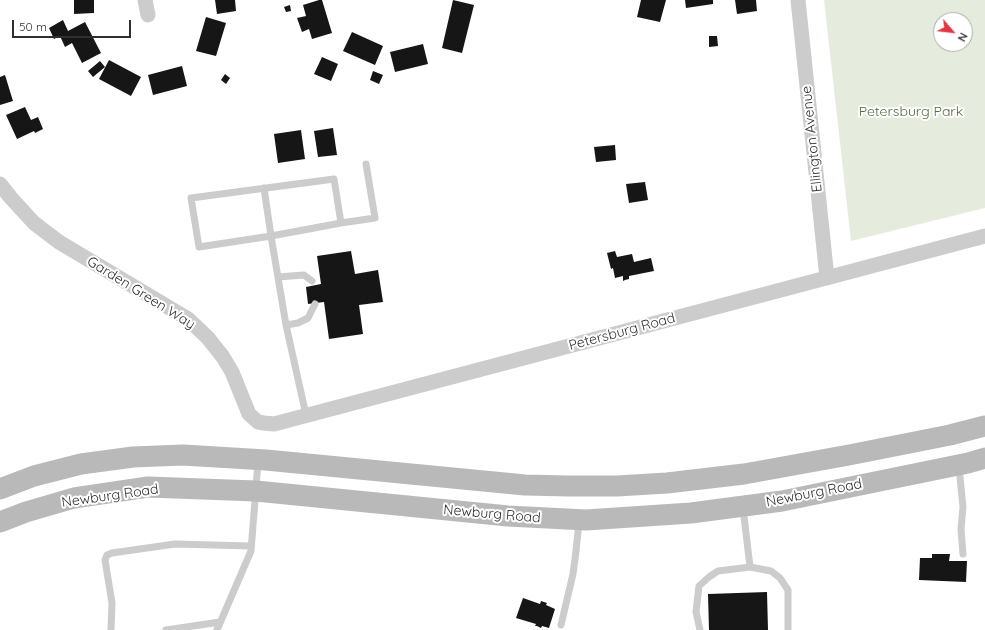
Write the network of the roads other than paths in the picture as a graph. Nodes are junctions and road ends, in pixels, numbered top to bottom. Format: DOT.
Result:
graph roads {
  1 [pos="145,0"];
  2 [pos="798,0"];
  3 [pos="148,15"];
  4 [pos="366,164"];
  5 [pos="0,184"];
  6 [pos="264,188"];
  7 [pos="341,223"];
  8 [pos="271,236"];
  9 [pos="985,236"];
  10 [pos="278,277"];
  11 [pos="827,278"];
  12 [pos="312,282"];
  13 [pos="315,304"];
  14 [pos="286,325"];
  15 [pos="306,415"];
  16 [pos="258,422"];
  17 [pos="985,426"];
  18 [pos="985,458"];
  19 [pos="258,459"];
  20 [pos="959,464"];
  21 [pos="0,488"];
  22 [pos="256,492"];
  23 [pos="743,506"];
  24 [pos="579,520"];
  25 [pos="0,522"];
  26 [pos="251,546"];
  27 [pos="963,554"];
  28 [pos="750,566"];
  29 [pos="220,622"];
  30 [pos="561,625"];
  31 [pos="111,630"];
  32 [pos="171,630"];
  33 [pos="217,630"];
  34 [pos="700,630"];
  35 [pos="788,630"];
  1 -- 3 [label="street"];
  2 -- 11 [label="street, Ellington Avenue"];
  4 -- 7 [label="lane"];
  5 -- 16 [label="street, Garden Green Way"];
  6 -- 7 [label="lane"];
  6 -- 8 [label="lane"];
  6 -- 8 [label="lane"];
  7 -- 8 [label="lane"];
  8 -- 10 [label="lane"];
  9 -- 11 [label="street, Petersburg Road"];
  10 -- 12 [label="lane"];
  10 -- 14 [label="lane"];
  11 -- 15 [label="street, Petersburg Road"];
  13 -- 14 [label="lane"];
  14 -- 15 [label="lane"];
  15 -- 16 [label="street, Petersburg Road"];
  17 -- 19 [label="main road"];
  18 -- 20 [label="main road, Newburg Road"];
  19 -- 21 [label="main road"];
  19 -- 22 [label="lane"];
  20 -- 23 [label="main road, Newburg Road"];
  20 -- 27 [label="lane"];
  22 -- 24 [label="main road, Newburg Road"];
  22 -- 25 [label="main road, Newburg Road"];
  22 -- 26 [label="lane"];
  23 -- 24 [label="main road, Newburg Road"];
  23 -- 28 [label="lane"];
  24 -- 30 [label="lane"];
  26 -- 29 [label="lane"];
  26 -- 31 [label="lane"];
  28 -- 34 [label="lane"];
  28 -- 35 [label="lane"];
  29 -- 32 [label="lane"];
  29 -- 33 [label="lane"];
}
